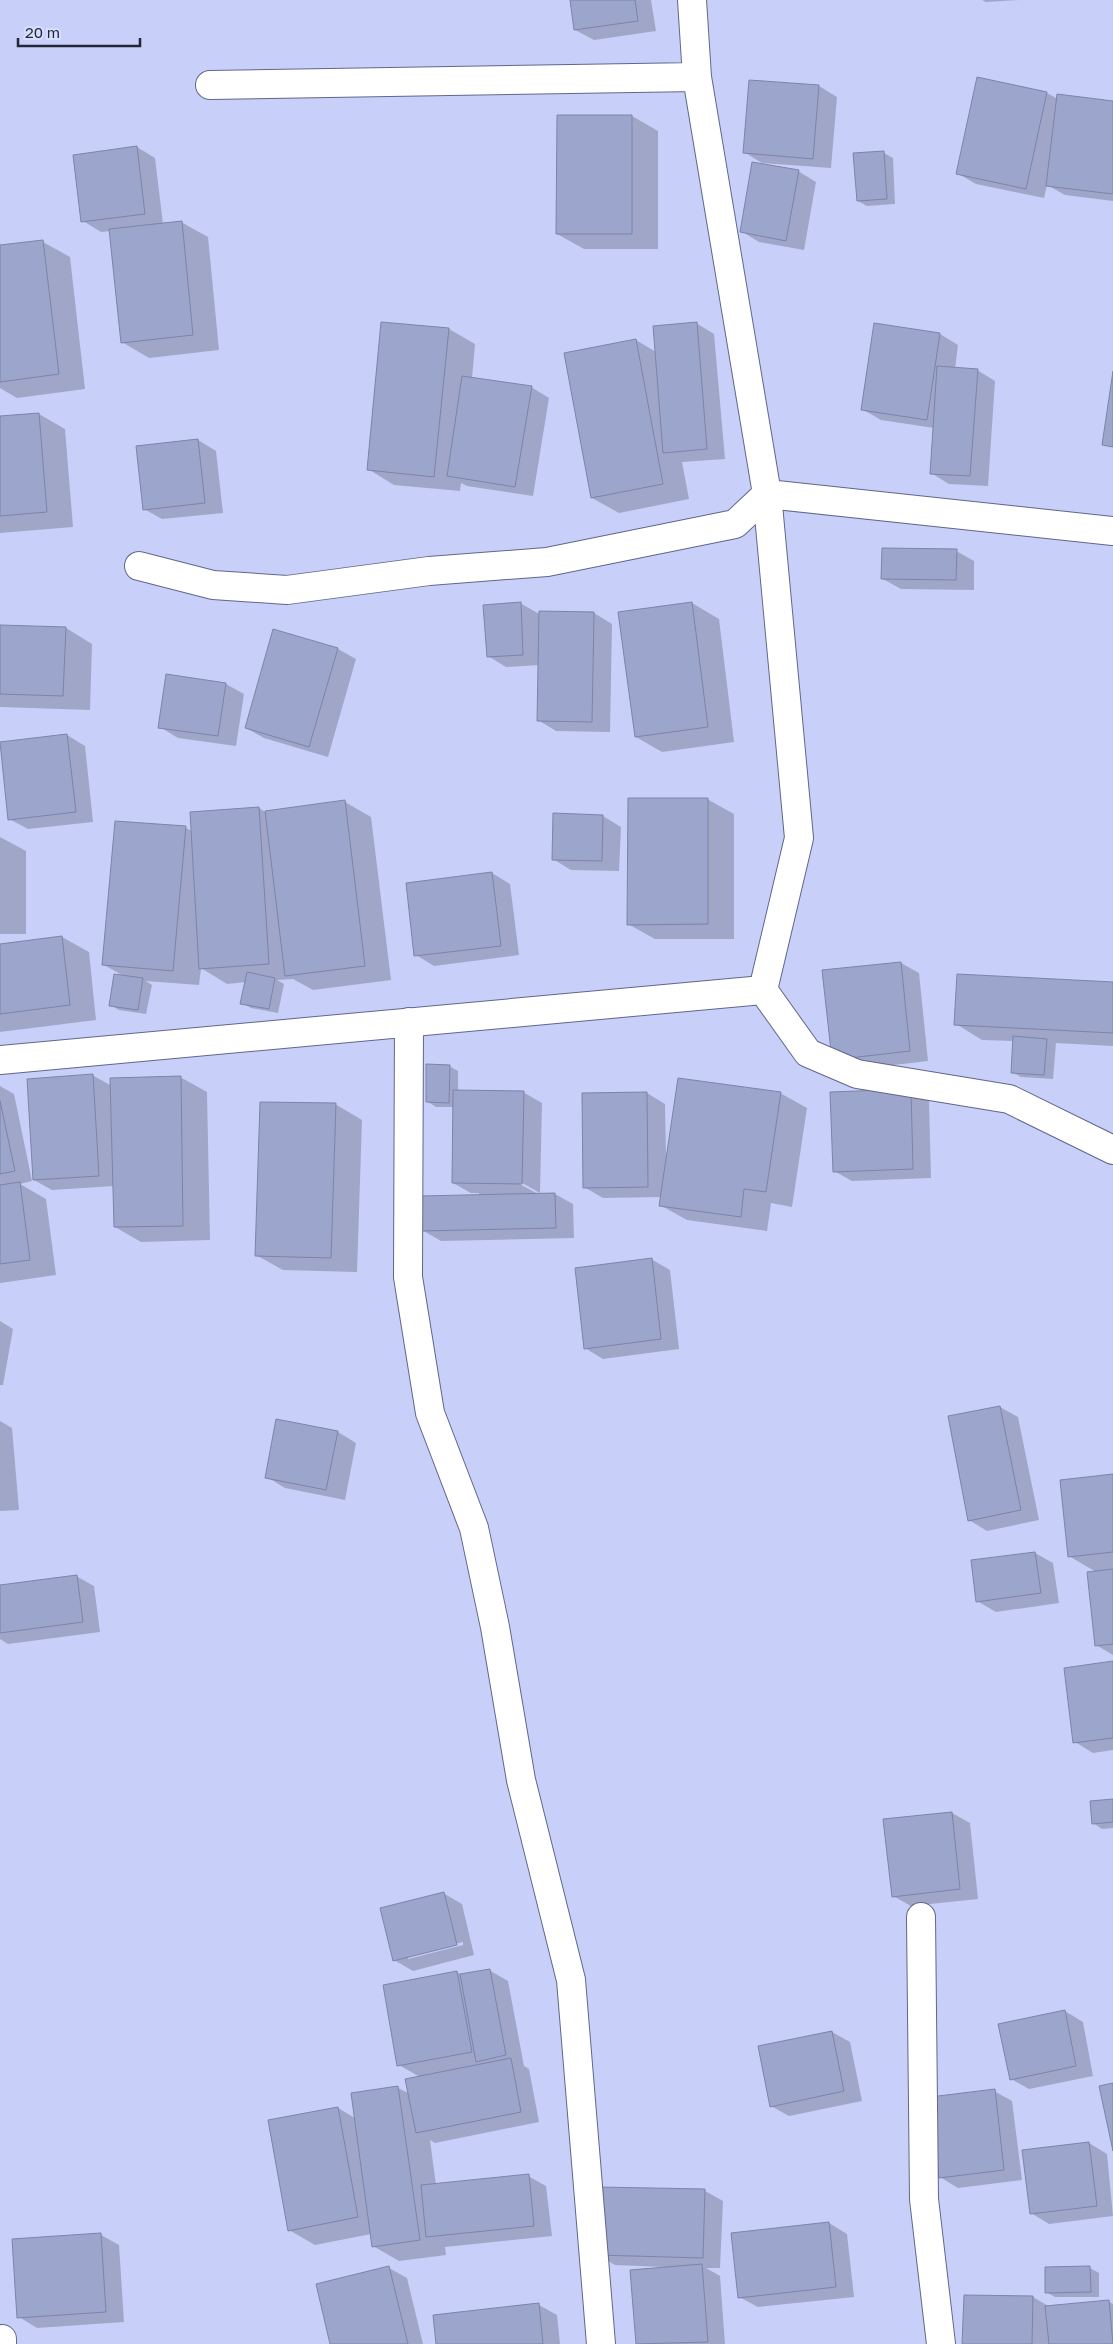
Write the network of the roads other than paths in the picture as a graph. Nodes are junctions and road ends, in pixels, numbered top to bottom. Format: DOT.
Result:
graph roads {
  1 [pos="692,0"];
  2 [pos="696,77"];
  3 [pos="210,85"];
  4 [pos="767,494"];
  5 [pos="1113,531"];
  6 [pos="139,566"];
  7 [pos="763,990"];
  8 [pos="409,1022"];
  9 [pos="0,1060"];
  10 [pos="1113,1150"];
  11 [pos="921,1917"];
  12 [pos="601,2344"];
  13 [pos="941,2344"];
  1 -- 2 [label="street"];
  2 -- 3 [label="street"];
  2 -- 4 [label="street"];
  4 -- 5 [label="street"];
  4 -- 6 [label="street"];
  4 -- 7 [label="street"];
  7 -- 8 [label="street"];
  7 -- 10 [label="street"];
  8 -- 9 [label="street"];
  8 -- 12 [label="street"];
  11 -- 13 [label="street"];
}
